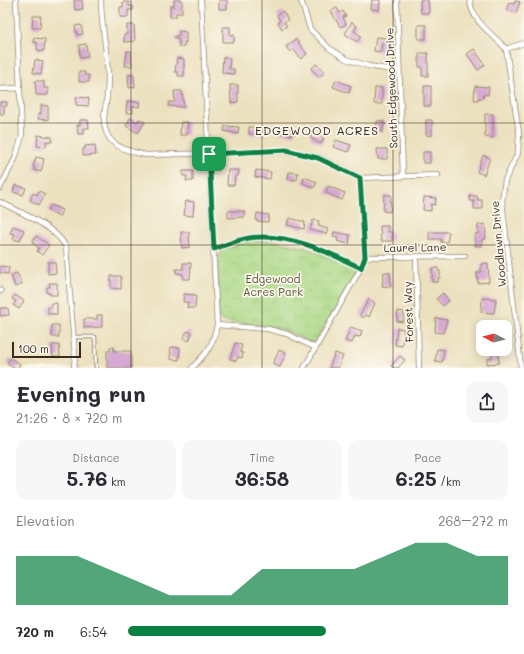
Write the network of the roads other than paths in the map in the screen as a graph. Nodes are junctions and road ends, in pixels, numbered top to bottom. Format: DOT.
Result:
graph roads {
  1 [pos="16,0"];
  2 [pos="101,0"];
  3 [pos="201,0"];
  4 [pos="301,0"];
  5 [pos="397,0"];
  6 [pos="470,0"];
  7 [pos="524,44"];
  8 [pos="506,49"];
  9 [pos="399,71"];
  10 [pos="20,88"];
  11 [pos="0,89"];
  12 [pos="518,153"];
  13 [pos="209,154"];
  14 [pos="524,156"];
  15 [pos="438,175"];
  16 [pos="403,176"];
  17 [pos="360,178"];
  18 [pos="0,188"];
  19 [pos="0,202"];
  20 [pos="214,249"];
  21 [pos="416,256"];
  22 [pos="465,256"];
  23 [pos="365,257"];
  24 [pos="361,268"];
  25 [pos="217,325"];
  26 [pos="73,337"];
  27 [pos="316,348"];
  28 [pos="74,368"];
  29 [pos="96,368"];
  30 [pos="192,368"];
  31 [pos="304,368"];
  32 [pos="419,368"];
  33 [pos="521,368"];
  1 -- 10 [label="street"];
  2 -- 13 [label="street"];
  3 -- 13 [label="street"];
  4 -- 9 [label="street"];
  5 -- 9 [label="street, South Edgewood Drive"];
  6 -- 8 [label="street"];
  7 -- 8 [label="street"];
  8 -- 12 [label="street, Woodlawn Drive"];
  9 -- 16 [label="street, South Edgewood Drive"];
  10 -- 11 [label="street"];
  10 -- 18 [label="street"];
  12 -- 14 [label="street"];
  12 -- 33 [label="street, Woodlawn Drive"];
  13 -- 17 [label="street"];
  13 -- 20 [label="street"];
  15 -- 16 [label="street"];
  16 -- 17 [label="street"];
  17 -- 23 [label="street"];
  19 -- 26 [label="street"];
  20 -- 24 [label="street"];
  20 -- 25 [label="street"];
  21 -- 22 [label="street, Laurel Lane"];
  21 -- 23 [label="street, Laurel Lane"];
  21 -- 32 [label="street, Forest Way"];
  23 -- 24 [label="street"];
  24 -- 27 [label="street"];
  25 -- 27 [label="street"];
  25 -- 30 [label="street"];
  26 -- 28 [label="street"];
  26 -- 29 [label="lane"];
  27 -- 31 [label="street"];
}
